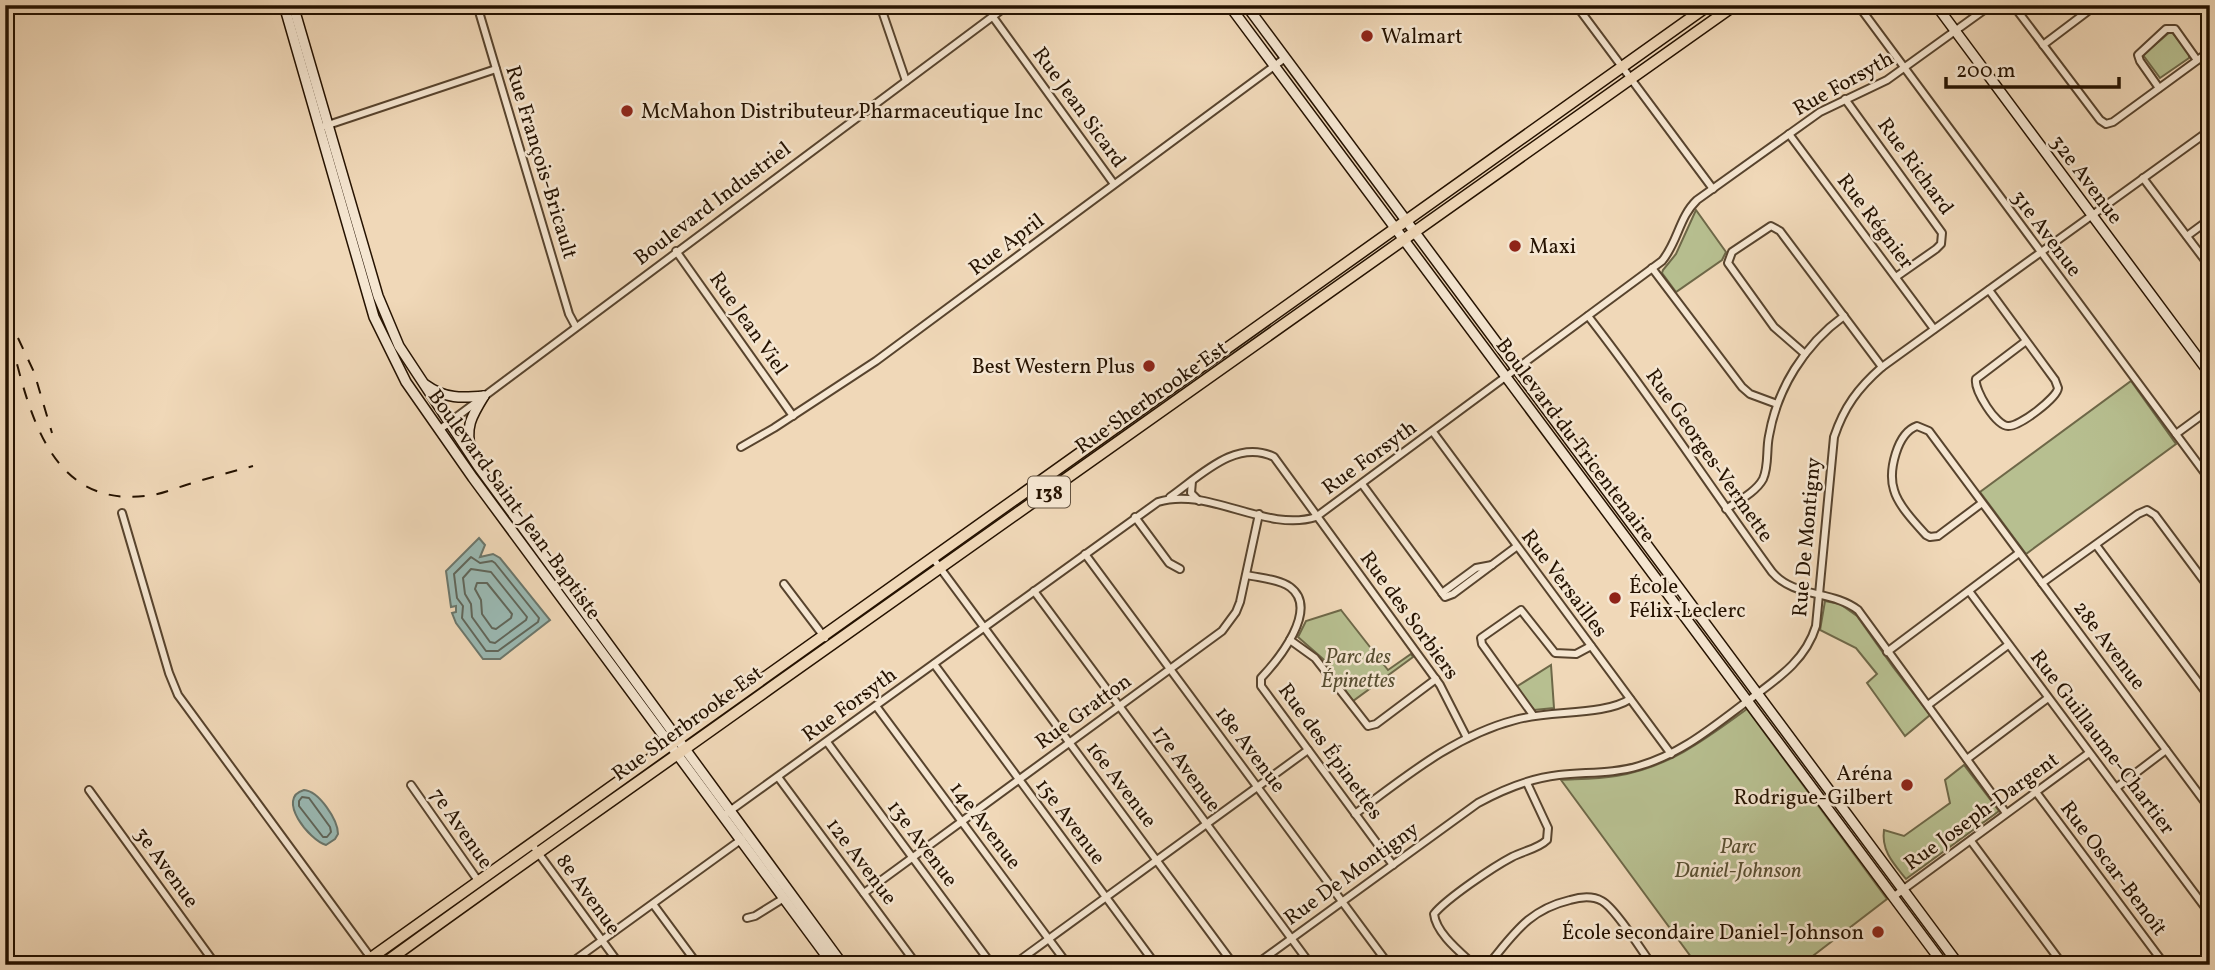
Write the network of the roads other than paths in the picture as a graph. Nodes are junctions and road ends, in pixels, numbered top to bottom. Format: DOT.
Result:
graph roads {
  1 [pos="284,5"];
  2 [pos="293,5"];
  3 [pos="477,5"];
  4 [pos="880,5"];
  5 [pos="1008,5"];
  6 [pos="1229,5"];
  7 [pos="1246,5"];
  8 [pos="1576,5"];
  9 [pos="1709,5"];
  10 [pos="1735,5"];
  11 [pos="1858,5"];
  12 [pos="1936,5"];
  13 [pos="1991,5"];
  14 [pos="2013,5"];
  15 [pos="2096,5"];
  16 [pos="993,17"];
  17 [pos="1681,25"];
  18 [pos="1955,32"];
  19 [pos="1690,38"];
  20 [pos="2043,45"];
  21 [pos="2210,51"];
  22 [pos="1285,58"];
  23 [pos="2197,60"];
  24 [pos="1274,66"];
  25 [pos="1622,67"];
  26 [pos="496,69"];
  27 [pos="1905,69"];
  28 [pos="1632,79"];
  29 [pos="906,81"];
  30 [pos="2159,88"];
  31 [pos="1845,99"];
  32 [pos="1560,111"];
  33 [pos="324,126"];
  34 [pos="1562,128"];
  35 [pos="2210,130"];
  36 [pos="1789,134"];
  37 [pos="1496,157"];
  38 [pos="1494,176"];
  39 [pos="2143,178"];
  40 [pos="1114,184"];
  41 [pos="1713,189"];
  42 [pos="2092,215"];
  43 [pos="2210,219"];
  44 [pos="1405,221"];
  45 [pos="1395,228"];
  46 [pos="1414,233"];
  47 [pos="2187,236"];
  48 [pos="1405,240"];
  49 [pos="676,251"];
  50 [pos="2040,253"];
  51 [pos="2210,267"];
  52 [pos="1652,268"];
  53 [pos="1896,277"];
  54 [pos="1989,290"];
  55 [pos="1588,316"];
  56 [pos="1843,316"];
  57 [pos="1262,323"];
  58 [pos="576,327"];
  59 [pos="1934,329"];
  60 [pos="1270,335"];
  61 [pos="2026,341"];
  62 [pos="1219,354"];
  63 [pos="1805,354"];
  64 [pos="1227,366"];
  65 [pos="1882,367"];
  66 [pos="1517,369"];
  67 [pos="2210,374"];
  68 [pos="417,376"];
  69 [pos="1507,376"];
  70 [pos="484,396"];
  71 [pos="1777,404"];
  72 [pos="2210,409"];
  73 [pos="793,416"];
  74 [pos="448,423"];
  75 [pos="439,430"];
  76 [pos="1433,432"];
  77 [pos="1106,434"];
  78 [pos="2175,434"];
  79 [pos="1114,446"];
  80 [pos="741,447"];
  81 [pos="1062,465"];
  82 [pos="478,466"];
  83 [pos="1071,477"];
  84 [pos="2210,480"];
  85 [pos="1192,481"];
  86 [pos="1362,484"];
  87 [pos="1167,499"];
  88 [pos="1199,501"];
  89 [pos="1982,502"];
  90 [pos="1726,509"];
  91 [pos="122,513"];
  92 [pos="1259,514"];
  93 [pos="1135,517"];
  94 [pos="1316,517"];
  95 [pos="522,535"];
  96 [pos="2096,545"];
  97 [pos="1516,547"];
  98 [pos="2020,553"];
  99 [pos="1084,554"];
  100 [pos="932,557"];
  101 [pos="941,569"];
  102 [pos="1180,569"];
  103 [pos="1247,575"];
  104 [pos="897,582"];
  105 [pos="2042,583"];
  106 [pos="783,584"];
  107 [pos="2210,589"];
  108 [pos="1034,591"];
  109 [pos="1969,591"];
  110 [pos="905,593"];
  111 [pos="1819,594"];
  112 [pos="865,605"];
  113 [pos="872,615"];
  114 [pos="984,627"];
  115 [pos="823,635"];
  116 [pos="1290,640"];
  117 [pos="831,645"];
  118 [pos="2008,645"];
  119 [pos="1591,646"];
  120 [pos="1887,652"];
  121 [pos="934,664"];
  122 [pos="1170,670"];
  123 [pos="769,673"];
  124 [pos="1436,679"];
  125 [pos="776,684"];
  126 [pos="1758,692"];
  127 [pos="2048,698"];
  128 [pos="2210,698"];
  129 [pos="1630,699"];
  130 [pos="1748,700"];
  131 [pos="1928,705"];
  132 [pos="876,706"];
  133 [pos="1120,706"];
  134 [pos="1533,715"];
  135 [pos="1467,738"];
  136 [pos="673,742"];
  137 [pos="827,742"];
  138 [pos="1070,743"];
  139 [pos="1308,750"];
  140 [pos="2166,750"];
  141 [pos="681,753"];
  142 [pos="2089,753"];
  143 [pos="1671,754"];
  144 [pos="1804,754"];
  145 [pos="1967,759"];
  146 [pos="1794,762"];
  147 [pos="778,777"];
  148 [pos="1019,780"];
  149 [pos="1527,783"];
  150 [pos="411,786"];
  151 [pos="1257,787"];
  152 [pos="2116,788"];
  153 [pos="89,790"];
  154 [pos="2036,792"];
  155 [pos="594,797"];
  156 [pos="1835,797"];
  157 [pos="1825,804"];
  158 [pos="601,808"];
  159 [pos="2210,808"];
  160 [pos="2007,813"];
  161 [pos="727,814"];
  162 [pos="1355,814"];
  163 [pos="961,821"];
  164 [pos="1207,824"];
  165 [pos="744,837"];
  166 [pos="1971,841"];
  167 [pos="531,843"];
  168 [pos="1872,847"];
  169 [pos="537,853"];
  170 [pos="1862,854"];
  171 [pos="911,857"];
  172 [pos="1157,859"];
  173 [pos="1393,864"];
  174 [pos="481,885"];
  175 [pos="1903,889"];
  176 [pos="864,893"];
  177 [pos="787,896"];
  178 [pos="1106,897"];
  179 [pos="1893,897"];
  180 [pos="1341,901"];
  181 [pos="448,903"];
  182 [pos="653,904"];
  183 [pos="456,911"];
  184 [pos="2210,914"];
  185 [pos="426,918"];
  186 [pos="747,918"];
  187 [pos="433,928"];
  188 [pos="1292,938"];
  189 [pos="1048,939"];
  190 [pos="602,940"];
  191 [pos="373,961"];
  192 [pos="216,965"];
  193 [pos="361,965"];
  194 [pos="382,965"];
  195 [pos="568,965"];
  196 [pos="620,965"];
  197 [pos="698,965"];
  198 [pos="833,965"];
  199 [pos="843,965"];
  200 [pos="917,965"];
  201 [pos="992,965"];
  202 [pos="1013,965"];
  203 [pos="1068,965"];
  204 [pos="1156,965"];
  205 [pos="1234,965"];
  206 [pos="1255,965"];
  207 [pos="1311,965"];
  208 [pos="1388,965"];
  209 [pos="1474,965"];
  210 [pos="1488,965"];
  211 [pos="1652,965"];
  212 [pos="1944,965"];
  213 [pos="1959,965"];
  214 [pos="2063,965"];
  215 [pos="2165,965"];
  1 -- 33 [label="street, Boulevard Saint-Jean-Baptiste"];
  2 -- 33 [label="street, Boulevard Saint-Jean-Baptiste"];
  3 -- 26 [label="street, Rue François-Bricault"];
  4 -- 29 [label="street"];
  5 -- 16 [label="street, Boulevard Industriel"];
  6 -- 24 [label="street, Boulevard du Tricentenaire"];
  7 -- 22 [label="street, Boulevard du Tricentenaire"];
  8 -- 25 [label="street"];
  9 -- 17 [label="main road, Rue Sherbrooke Est / 138"];
  10 -- 19 [label="main road, Rue Sherbrooke Est / 138"];
  11 -- 27 [label="street, 31e Avenue"];
  12 -- 18 [label="street, 32e Avenue"];
  13 -- 18 [label="street, Rue Forsyth"];
  14 -- 20 [label="street"];
  15 -- 20 [label="street"];
  16 -- 29 [label="street, Boulevard Industriel"];
  16 -- 40 [label="street, Rue Jean Sicard"];
  17 -- 19 [label="main road"];
  17 -- 25 [label="main road, Rue Sherbrooke Est / 138"];
  18 -- 27 [label="street, Rue Forsyth"];
  18 -- 42 [label="street, 32e Avenue"];
  19 -- 28 [label="main road, Rue Sherbrooke Est / 138"];
  20 -- 30 [label="street"];
  21 -- 23 [label="street"];
  22 -- 24 [label="street, Rue April"];
  22 -- 44 [label="street, Boulevard du Tricentenaire"];
  23 -- 30 [label="street"];
  23 -- 30 [label="street"];
  24 -- 40 [label="street, Rue April"];
  24 -- 45 [label="street, Boulevard du Tricentenaire"];
  25 -- 28 [label="street"];
  25 -- 32 [label="main road, Rue Sherbrooke Est / 138"];
  26 -- 33 [label="street"];
  26 -- 58 [label="street, Rue François-Bricault"];
  27 -- 31 [label="street, Rue Forsyth"];
  27 -- 50 [label="street, 31e Avenue"];
  28 -- 34 [label="main road, Rue Sherbrooke Est / 138"];
  28 -- 41 [label="street"];
  29 -- 49 [label="street, Boulevard Industriel"];
  31 -- 36 [label="street, Rue Forsyth"];
  31 -- 53 [label="street, Rue Richard"];
  32 -- 34 [label="main road"];
  32 -- 37 [label="main road, Rue Sherbrooke Est / 138"];
  33 -- 68 [label="street, Boulevard Saint-Jean-Baptiste"];
  33 -- 75 [label="street, Boulevard Saint-Jean-Baptiste"];
  34 -- 38 [label="main road, Rue Sherbrooke Est / 138"];
  35 -- 39 [label="street, Rue De Montigny"];
  36 -- 41 [label="street, Rue Forsyth"];
  36 -- 53 [label="street, Rue Régnier"];
  37 -- 38 [label="main road"];
  37 -- 44 [label="main road, Rue Sherbrooke Est / 138"];
  38 -- 46 [label="main road, Rue Sherbrooke Est / 138"];
  39 -- 42 [label="street, Rue De Montigny"];
  39 -- 47 [label="street"];
  40 -- 73 [label="street, Rue April"];
  41 -- 52 [label="street, Rue Forsyth"];
  42 -- 50 [label="street, Rue De Montigny"];
  42 -- 67 [label="street, 32e Avenue"];
  43 -- 47 [label="street"];
  44 -- 45 [label="main road, Rue Sherbrooke Est / 138"];
  44 -- 46 [label="street, Boulevard du Tricentenaire"];
  45 -- 48 [label="street, Boulevard du Tricentenaire"];
  45 -- 57 [label="main road, Rue Sherbrooke Est / 138"];
  46 -- 48 [label="main road, Rue Sherbrooke Est / 138"];
  46 -- 66 [label="street, Boulevard du Tricentenaire"];
  47 -- 51 [label="street"];
  48 -- 60 [label="main road, Rue Sherbrooke Est / 138"];
  48 -- 69 [label="street, Boulevard du Tricentenaire"];
  49 -- 58 [label="street, Boulevard Industriel"];
  49 -- 73 [label="street, Rue Jean Viel"];
  50 -- 54 [label="street, Rue De Montigny"];
  50 -- 78 [label="street, 31e Avenue"];
  52 -- 55 [label="street, Rue Forsyth"];
  52 -- 71 [label="street"];
  53 -- 59 [label="street, Rue Régnier"];
  54 -- 59 [label="street, Rue De Montigny"];
  54 -- 61 [label="street"];
  55 -- 66 [label="street, Rue Forsyth"];
  55 -- 90 [label="street, Rue Georges-Vermette"];
  56 -- 63 [label="street"];
  56 -- 63 [label="street"];
  56 -- 65 [label="street"];
  57 -- 60 [label="main road"];
  57 -- 62 [label="main road, Rue Sherbrooke Est / 138"];
  58 -- 70 [label="street, Boulevard Industriel"];
  59 -- 65 [label="street, Rue De Montigny"];
  60 -- 64 [label="main road, Rue Sherbrooke Est / 138"];
  61 -- 61 [label="street"];
  62 -- 64 [label="main road"];
  62 -- 77 [label="main road, Rue Sherbrooke Est / 138"];
  63 -- 71 [label="street"];
  64 -- 79 [label="main road, Rue Sherbrooke Est / 138"];
  65 -- 111 [label="street, Rue De Montigny"];
  66 -- 69 [label="street, Rue Forsyth"];
  66 -- 126 [label="street, Boulevard du Tricentenaire"];
  68 -- 70 [label="street"];
  68 -- 74 [label="street, Boulevard Saint-Jean-Baptiste"];
  69 -- 76 [label="street, Rue Forsyth"];
  69 -- 130 [label="street, Boulevard du Tricentenaire"];
  70 -- 74 [label="street, Boulevard Industriel"];
  70 -- 82 [label="street"];
  71 -- 90 [label="street"];
  72 -- 78 [label="street"];
  73 -- 80 [label="street, Rue April"];
  74 -- 75 [label="street, Boulevard Industriel"];
  74 -- 82 [label="street, Boulevard Saint-Jean-Baptiste"];
  75 -- 95 [label="street, Boulevard Saint-Jean-Baptiste"];
  76 -- 86 [label="street, Rue Forsyth"];
  76 -- 97 [label="street, Rue Versailles"];
  77 -- 79 [label="main road"];
  77 -- 81 [label="main road, Rue Sherbrooke Est / 138"];
  78 -- 84 [label="street, 31e Avenue"];
  79 -- 83 [label="main road, Rue Sherbrooke Est / 138"];
  81 -- 83 [label="main road"];
  81 -- 100 [label="main road, Rue Sherbrooke Est / 138"];
  82 -- 95 [label="street, Boulevard Saint-Jean-Baptiste"];
  83 -- 101 [label="main road, Rue Sherbrooke Est / 138"];
  85 -- 87 [label="street, Rue des Sorbiers"];
  85 -- 88 [label="street"];
  85 -- 94 [label="street, Rue des Sorbiers"];
  86 -- 94 [label="street, Rue Forsyth"];
  86 -- 97 [label="street"];
  87 -- 88 [label="street, Rue Forsyth"];
  87 -- 93 [label="street, Rue Forsyth"];
  88 -- 92 [label="street, Rue Forsyth"];
  89 -- 89 [label="street, 28e Avenue"];
  89 -- 98 [label="street, 28e Avenue"];
  90 -- 111 [label="street, Rue Georges-Vermette"];
  91 -- 191 [label="street"];
  92 -- 94 [label="street, Rue Forsyth"];
  92 -- 103 [label="street, Rue Gratton"];
  93 -- 99 [label="street, Rue Forsyth"];
  93 -- 102 [label="street"];
  94 -- 124 [label="street, Rue des Sorbiers"];
  95 -- 136 [label="street, Boulevard Saint-Jean-Baptiste"];
  96 -- 105 [label="street"];
  96 -- 107 [label="street"];
  96 -- 128 [label="street"];
  97 -- 119 [label="street, Rue Versailles"];
  98 -- 105 [label="street, 28e Avenue"];
  98 -- 109 [label="street"];
  99 -- 108 [label="street, Rue Forsyth"];
  99 -- 122 [label="street, 18e Avenue"];
  100 -- 101 [label="street, 16e Avenue"];
  100 -- 104 [label="main road, Rue Sherbrooke Est / 138"];
  101 -- 110 [label="main road, Rue Sherbrooke Est / 138"];
  101 -- 114 [label="street, 16e Avenue"];
  103 -- 116 [label="street, Rue des Épinettes"];
  103 -- 122 [label="street, Rue Gratton"];
  104 -- 110 [label="main road"];
  104 -- 112 [label="main road, Rue Sherbrooke Est / 138"];
  105 -- 140 [label="street, 28e Avenue"];
  106 -- 115 [label="street"];
  108 -- 114 [label="street, Rue Forsyth"];
  108 -- 133 [label="street, 17e Avenue"];
  109 -- 118 [label="street, Rue Guillaume-Chartier"];
  109 -- 120 [label="street"];
  110 -- 113 [label="main road, Rue Sherbrooke Est / 138"];
  111 -- 120 [label="street, Rue Georges-Vermette"];
  111 -- 126 [label="street, Rue De Montigny"];
  112 -- 113 [label="main road"];
  112 -- 115 [label="main road, Rue Sherbrooke Est / 138"];
  113 -- 117 [label="main road, Rue Sherbrooke Est / 138"];
  114 -- 121 [label="street, Rue Forsyth"];
  114 -- 138 [label="street, 16e Avenue"];
  115 -- 117 [label="street"];
  115 -- 123 [label="main road, Rue Sherbrooke Est / 138"];
  116 -- 124 [label="street"];
  116 -- 139 [label="street, Rue des Épinettes"];
  117 -- 125 [label="main road, Rue Sherbrooke Est / 138"];
  118 -- 127 [label="street, Rue Guillaume-Chartier"];
  118 -- 131 [label="street"];
  119 -- 129 [label="street, Rue Versailles"];
  119 -- 134 [label="street"];
  120 -- 131 [label="street, Rue Georges-Vermette"];
  121 -- 132 [label="street, Rue Forsyth"];
  121 -- 148 [label="street, 15e Avenue"];
  122 -- 133 [label="street, Rue Gratton"];
  122 -- 151 [label="street, 18e Avenue"];
  123 -- 125 [label="main road"];
  123 -- 136 [label="main road, Rue Sherbrooke Est / 138"];
  124 -- 135 [label="street, Rue des Sorbiers"];
  125 -- 141 [label="main road, Rue Sherbrooke Est / 138"];
  126 -- 130 [label="street, Rue De Montigny"];
  126 -- 144 [label="street, Boulevard du Tricentenaire"];
  127 -- 142 [label="street, Rue Guillaume-Chartier"];
  127 -- 145 [label="street"];
  129 -- 134 [label="street"];
  129 -- 143 [label="street, Rue Versailles"];
  130 -- 143 [label="street, Rue De Montigny"];
  130 -- 146 [label="street, Boulevard du Tricentenaire"];
  131 -- 145 [label="street, Rue Georges-Vermette"];
  132 -- 137 [label="street, Rue Forsyth"];
  132 -- 163 [label="street, 14e Avenue"];
  133 -- 138 [label="street, Rue Gratton"];
  133 -- 164 [label="street, 17e Avenue"];
  134 -- 135 [label="street"];
  135 -- 162 [label="street"];
  136 -- 141 [label="street, Boulevard Saint-Jean-Baptiste"];
  136 -- 155 [label="main road, Rue Sherbrooke Est / 138"];
  137 -- 147 [label="street, Rue Forsyth"];
  137 -- 171 [label="street, 13e Avenue"];
  138 -- 148 [label="street, Rue Gratton"];
  138 -- 172 [label="street, 16e Avenue"];
  139 -- 151 [label="street"];
  139 -- 162 [label="street, Rue des Épinettes"];
  140 -- 152 [label="street"];
  140 -- 159 [label="street, 28e Avenue"];
  141 -- 158 [label="main road, Rue Sherbrooke Est / 138"];
  141 -- 161 [label="street, Boulevard Saint-Jean-Baptiste"];
  142 -- 152 [label="street, Rue Guillaume-Chartier"];
  142 -- 154 [label="street, Rue Joseph-Dargent"];
  143 -- 149 [label="street, Rue De Montigny"];
  144 -- 146 [label="street"];
  144 -- 156 [label="street, Boulevard du Tricentenaire"];
  145 -- 160 [label="street, Rue Georges-Vermette"];
  146 -- 157 [label="street, Boulevard du Tricentenaire"];
  147 -- 161 [label="street, Rue Forsyth"];
  147 -- 176 [label="street, 12e Avenue"];
  148 -- 163 [label="street, Rue Gratton"];
  148 -- 178 [label="street, 15e Avenue"];
  149 -- 173 [label="street, Rue De Montigny"];
  149 -- 209 [label="street"];
  150 -- 174 [label="street, 7e Avenue"];
  151 -- 164 [label="street"];
  151 -- 180 [label="street, 18e Avenue"];
  152 -- 184 [label="street, Rue Guillaume-Chartier"];
  153 -- 192 [label="street, 3e Avenue"];
  154 -- 160 [label="street, Rue Joseph-Dargent"];
  154 -- 215 [label="street, Rue Oscar-Benoît"];
  155 -- 158 [label="main road"];
  155 -- 167 [label="main road, Rue Sherbrooke Est / 138"];
  156 -- 157 [label="street"];
  156 -- 168 [label="street, Boulevard du Tricentenaire"];
  157 -- 170 [label="street, Boulevard du Tricentenaire"];
  158 -- 169 [label="main road, Rue Sherbrooke Est / 138"];
  160 -- 166 [label="street, Rue Joseph-Dargent"];
  161 -- 165 [label="street, Boulevard Saint-Jean-Baptiste"];
  162 -- 173 [label="street, Rue des Épinettes"];
  163 -- 171 [label="street, Rue Gratton"];
  163 -- 189 [label="street, 14e Avenue"];
  164 -- 172 [label="street"];
  164 -- 188 [label="street, 17e Avenue"];
  165 -- 177 [label="street, Boulevard Saint-Jean-Baptiste"];
  165 -- 182 [label="street"];
  166 -- 175 [label="street, Rue Joseph-Dargent"];
  166 -- 214 [label="street"];
  167 -- 169 [label="street, 8e Avenue"];
  167 -- 174 [label="main road, Rue Sherbrooke Est / 138"];
  168 -- 170 [label="street"];
  168 -- 175 [label="street, Boulevard du Tricentenaire"];
  169 -- 174 [label="main road, Rue Sherbrooke Est / 138"];
  169 -- 190 [label="street, 8e Avenue"];
  170 -- 179 [label="street, Boulevard du Tricentenaire"];
  171 -- 176 [label="street, Rue Gratton"];
  171 -- 201 [label="street, 13e Avenue"];
  172 -- 178 [label="street"];
  172 -- 205 [label="street, 16e Avenue"];
  173 -- 180 [label="street, Rue De Montigny"];
  174 -- 181 [label="main road, Rue Sherbrooke Est / 138"];
  174 -- 183 [label="main road, Rue Sherbrooke Est / 138"];
  175 -- 179 [label="street, Rue Joseph-Dargent"];
  175 -- 213 [label="street, Boulevard du Tricentenaire"];
  176 -- 200 [label="street, 12e Avenue"];
  177 -- 186 [label="street"];
  177 -- 198 [label="street, Boulevard Saint-Jean-Baptiste"];
  177 -- 199 [label="street, Boulevard Saint-Jean-Baptiste"];
  178 -- 189 [label="street"];
  178 -- 204 [label="street, 15e Avenue"];
  179 -- 212 [label="street, Boulevard du Tricentenaire"];
  180 -- 188 [label="street, Rue De Montigny"];
  180 -- 208 [label="street, 18e Avenue"];
  181 -- 183 [label="main road"];
  181 -- 185 [label="main road, Rue Sherbrooke Est / 138"];
  182 -- 190 [label="street"];
  182 -- 197 [label="street"];
  183 -- 187 [label="main road, Rue Sherbrooke Est / 138"];
  185 -- 187 [label="main road"];
  185 -- 191 [label="main road, Rue Sherbrooke Est / 138"];
  187 -- 194 [label="main road, Rue Sherbrooke Est / 138"];
  188 -- 206 [label="street, Rue De Montigny"];
  188 -- 207 [label="street, 17e Avenue"];
  189 -- 202 [label="street"];
  189 -- 203 [label="street, 14e Avenue"];
  190 -- 195 [label="street"];
  190 -- 196 [label="street, 8e Avenue"];
  191 -- 193 [label="main road, Rue Sherbrooke Est / 138"];
  210 -- 211 [label="street"];
}
